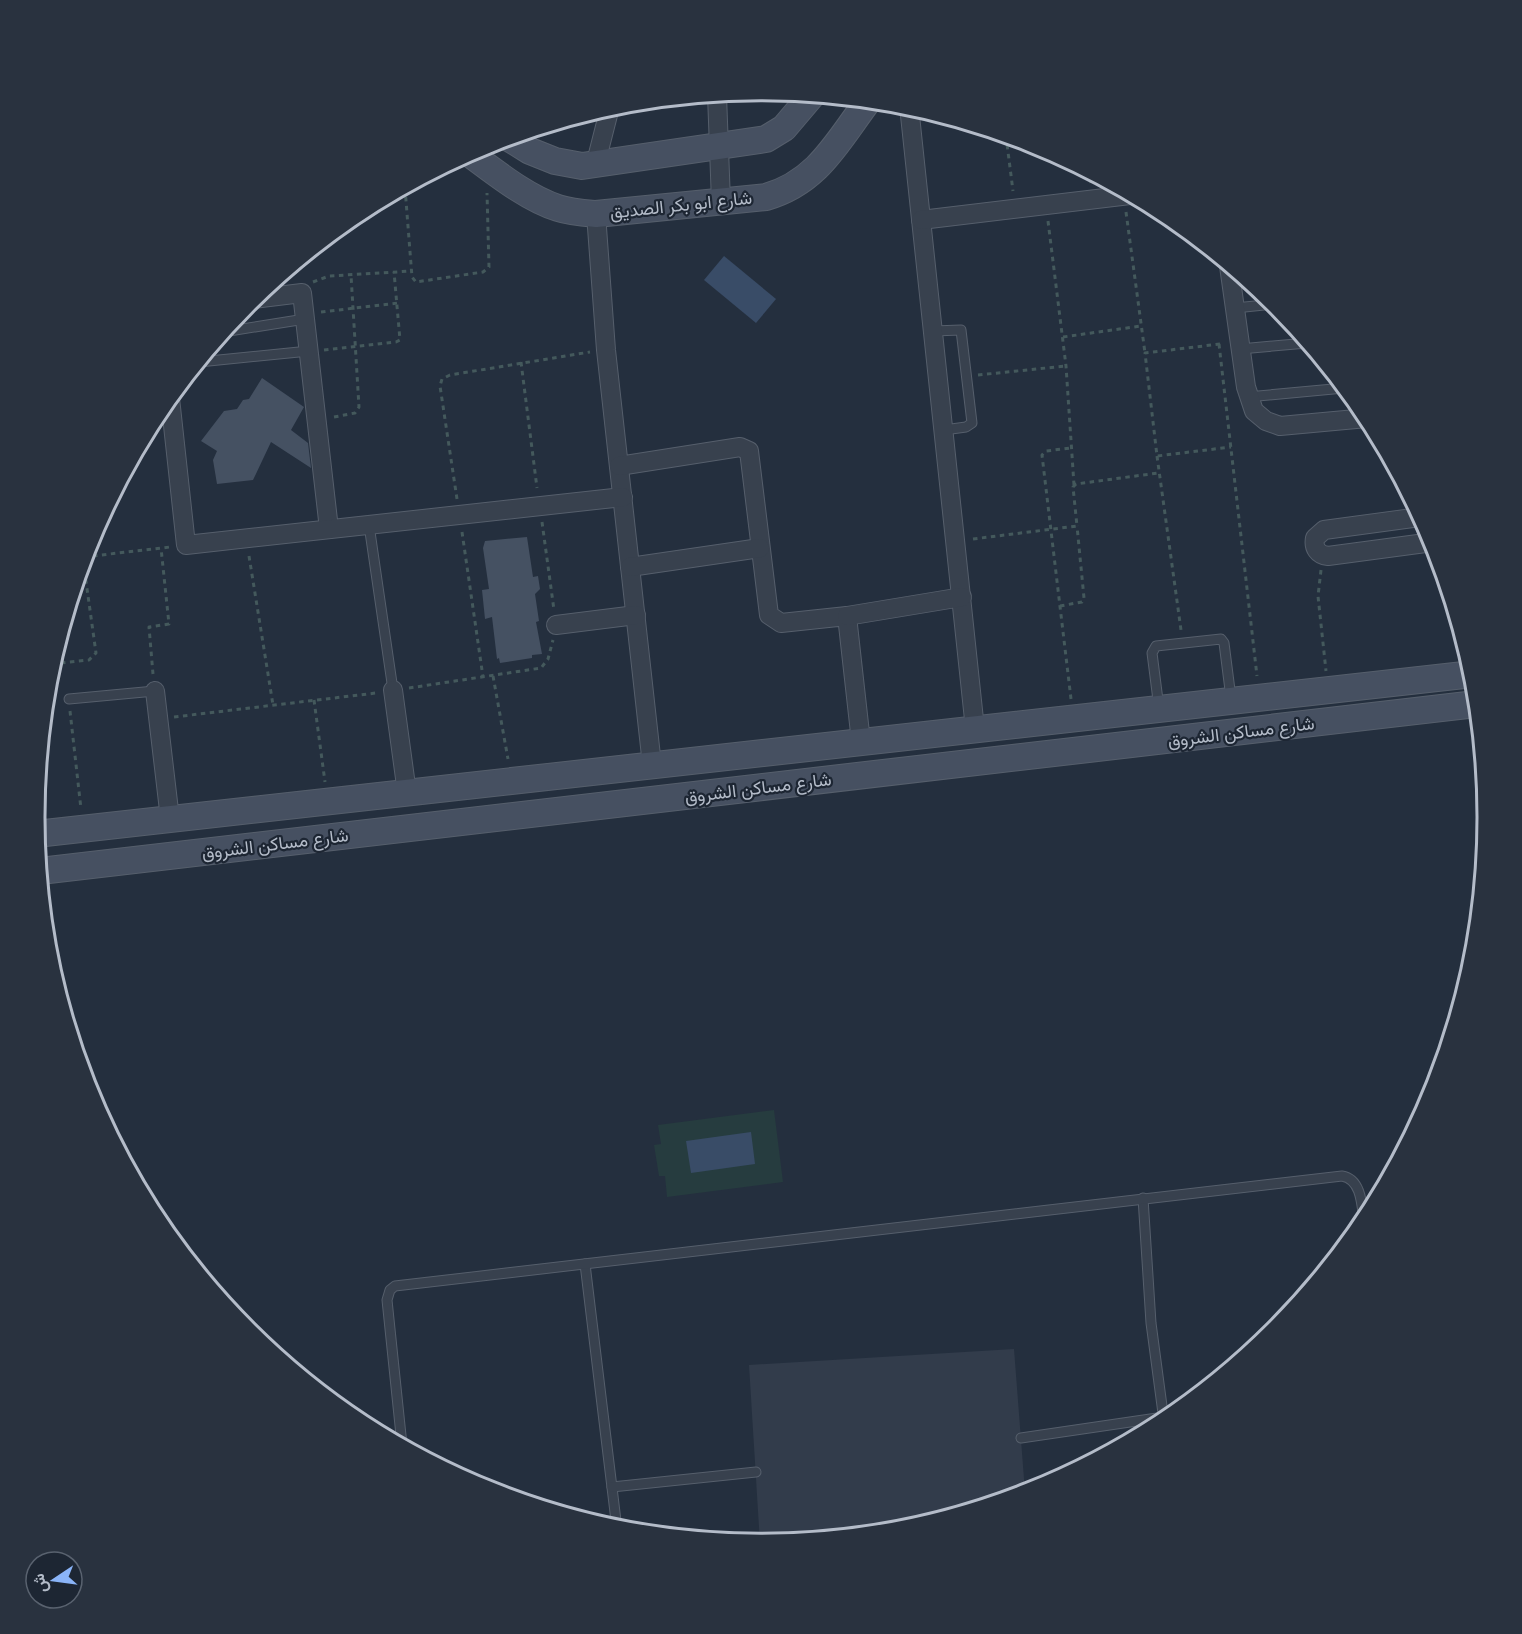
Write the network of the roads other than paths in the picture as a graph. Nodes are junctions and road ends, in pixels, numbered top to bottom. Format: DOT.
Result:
graph roads {
  1 [pos="717,103"];
  2 [pos="806,103"];
  3 [pos="862,108"];
  4 [pos="910,117"];
  5 [pos="607,118"];
  6 [pos="518,144"];
  7 [pos="719,147"];
  8 [pos="479,160"];
  9 [pos="595,166"];
  10 [pos="1117,196"];
  11 [pos="721,202"];
  12 [pos="596,214"];
  13 [pos="921,220"];
  14 [pos="1231,277"];
  15 [pos="270,297"];
  16 [pos="1261,305"];
  17 [pos="1235,308"];
  18 [pos="305,316"];
  19 [pos="238,329"];
  20 [pos="933,331"];
  21 [pos="1298,343"];
  22 [pos="1240,346"];
  23 [pos="309,351"];
  24 [pos="210,361"];
  25 [pos="1335,389"];
  26 [pos="1248,397"];
  27 [pos="171,411"];
  28 [pos="1355,418"];
  29 [pos="944,430"];
  30 [pos="619,466"];
  31 [pos="622,497"];
  32 [pos="1411,518"];
  33 [pos="369,525"];
  34 [pos="329,529"];
  35 [pos="1422,543"];
  36 [pos="760,548"];
  37 [pos="630,567"];
  38 [pos="962,597"];
  39 [pos="636,615"];
  40 [pos="848,616"];
  41 [pos="556,625"];
  42 [pos="1462,671"];
  43 [pos="393,690"];
  44 [pos="154,691"];
  45 [pos="69,699"];
  46 [pos="1232,701"];
  47 [pos="1468,705"];
  48 [pos="1159,709"];
  49 [pos="975,729"];
  50 [pos="861,742"];
  51 [pos="759,754"];
  52 [pos="718,758"];
  53 [pos="652,765"];
  54 [pos="766,787"];
  55 [pos="721,792"];
  56 [pos="407,793"];
  57 [pos="170,819"];
  58 [pos="46,833"];
  59 [pos="48,870"];
  60 [pos="1143,1198"];
  61 [pos="1361,1207"];
  62 [pos="585,1264"];
  63 [pos="1163,1409"];
  64 [pos="1143,1422"];
  65 [pos="401,1436"];
  66 [pos="1021,1438"];
  67 [pos="756,1472"];
  68 [pos="612,1487"];
  69 [pos="616,1518"];
  1 -- 7 [label="street"];
  2 -- 7 [label="street"];
  3 -- 11 [label="street, شارع ابو بكر الصديق"];
  4 -- 13 [label="street"];
  5 -- 9 [label="street"];
  6 -- 9 [label="street"];
  7 -- 9 [label="street"];
  7 -- 11 [label="street"];
  8 -- 12 [label="street, شارع ابو بكر الصديق"];
  10 -- 13 [label="street"];
  11 -- 12 [label="street, شارع ابو بكر الصديق"];
  12 -- 30 [label="street"];
  13 -- 20 [label="street"];
  14 -- 17 [label="street"];
  15 -- 18 [label="street"];
  16 -- 17 [label="lane"];
  17 -- 22 [label="street"];
  18 -- 19 [label="lane"];
  18 -- 23 [label="street"];
  20 -- 29 [label="street"];
  20 -- 29 [label="lane"];
  21 -- 22 [label="lane"];
  22 -- 26 [label="street"];
  23 -- 24 [label="lane"];
  23 -- 34 [label="street"];
  25 -- 26 [label="lane"];
  26 -- 28 [label="street"];
  27 -- 34 [label="street"];
  29 -- 38 [label="street"];
  30 -- 31 [label="street"];
  30 -- 36 [label="street"];
  31 -- 33 [label="street"];
  31 -- 37 [label="street"];
  32 -- 35 [label="street"];
  33 -- 34 [label="street"];
  33 -- 43 [label="lane"];
  36 -- 37 [label="street"];
  36 -- 40 [label="street"];
  37 -- 39 [label="street"];
  38 -- 40 [label="street"];
  38 -- 49 [label="street"];
  39 -- 41 [label="street"];
  39 -- 53 [label="street"];
  40 -- 50 [label="street"];
  42 -- 46 [label="street, شارع مساكن الشروق"];
  43 -- 56 [label="street"];
  44 -- 45 [label="lane"];
  44 -- 57 [label="street"];
  46 -- 48 [label="street, شارع مساكن الشروق"];
  46 -- 48 [label="lane"];
  47 -- 54 [label="street, شارع مساكن الشروق"];
  48 -- 49 [label="street, شارع مساكن الشروق"];
  49 -- 50 [label="street, شارع مساكن الشروق"];
  50 -- 51 [label="street, شارع مساكن الشروق"];
  51 -- 52 [label="street, شارع مساكن الشروق"];
  51 -- 54 [label="street"];
  52 -- 53 [label="street, شارع مساكن الشروق"];
  52 -- 55 [label="street"];
  53 -- 56 [label="street, شارع مساكن الشروق"];
  54 -- 55 [label="street, شارع مساكن الشروق"];
  55 -- 59 [label="street, شارع مساكن الشروق"];
  56 -- 57 [label="street, شارع مساكن الشروق"];
  57 -- 58 [label="street, شارع مساكن الشروق"];
  60 -- 61 [label="lane"];
  60 -- 62 [label="lane"];
  60 -- 63 [label="lane"];
  62 -- 65 [label="lane"];
  62 -- 68 [label="lane"];
  64 -- 66 [label="lane"];
  67 -- 68 [label="lane"];
  68 -- 69 [label="lane"];
}
